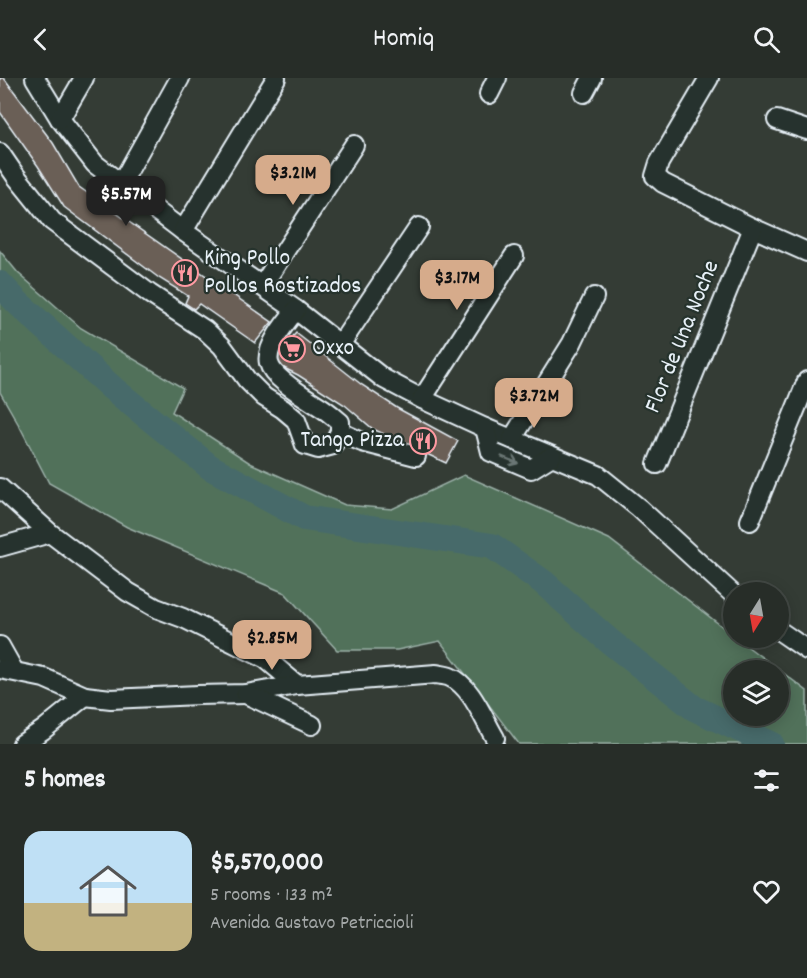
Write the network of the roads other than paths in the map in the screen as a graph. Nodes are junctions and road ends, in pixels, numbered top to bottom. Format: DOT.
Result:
graph roads {
  1 [pos="35,78"];
  2 [pos="84,78"];
  3 [pos="180,78"];
  4 [pos="276,78"];
  5 [pos="709,78"];
  6 [pos="60,119"];
  7 [pos="777,120"];
  8 [pos="807,130"];
  9 [pos="354,145"];
  10 [pos="0,153"];
  11 [pos="121,184"];
  12 [pos="418,227"];
  13 [pos="753,228"];
  14 [pos="183,231"];
  15 [pos="807,252"];
  16 [pos="514,256"];
  17 [pos="262,286"];
  18 [pos="594,297"];
  19 [pos="296,310"];
  20 [pos="340,345"];
  21 [pos="807,381"];
  22 [pos="422,399"];
  23 [pos="485,428"];
  24 [pos="340,432"];
  25 [pos="512,439"];
  26 [pos="416,456"];
  27 [pos="552,456"];
  28 [pos="657,464"];
  29 [pos="0,488"];
  30 [pos="750,521"];
  31 [pos="50,533"];
  32 [pos="0,547"];
  33 [pos="723,585"];
  34 [pos="789,636"];
  35 [pos="0,646"];
  36 [pos="806,646"];
  37 [pos="7,670"];
  38 [pos="297,685"];
  39 [pos="246,694"];
  40 [pos="85,696"];
  41 [pos="312,725"];
  42 [pos="495,738"];
  43 [pos="22,744"];
  1 -- 6 [label="street"];
  2 -- 6 [label="street"];
  3 -- 11 [label="street"];
  4 -- 14 [label="street"];
  5 -- 13 [label="street"];
  6 -- 11 [label="street"];
  7 -- 8 [label="street"];
  9 -- 17 [label="street"];
  10 -- 24 [label="street"];
  11 -- 14 [label="street"];
  12 -- 20 [label="street"];
  13 -- 15 [label="street"];
  13 -- 28 [label="street, Flor de Una Noche"];
  14 -- 17 [label="street"];
  16 -- 22 [label="street"];
  17 -- 19 [label="street"];
  18 -- 25 [label="street"];
  19 -- 20 [label="street"];
  19 -- 24 [label="street"];
  20 -- 22 [label="street"];
  21 -- 30 [label="street"];
  22 -- 23 [label="street"];
  23 -- 25 [label="street"];
  23 -- 27 [label="street, one-way"];
  24 -- 26 [label="street"];
  25 -- 27 [label="street"];
  27 -- 33 [label="street"];
  29 -- 31 [label="street"];
  31 -- 32 [label="street"];
  31 -- 38 [label="street"];
  34 -- 36 [label="street"];
  35 -- 37 [label="street"];
  37 -- 40 [label="street"];
  38 -- 39 [label="street"];
  38 -- 42 [label="street"];
  39 -- 40 [label="street"];
  39 -- 41 [label="street"];
  40 -- 43 [label="street"];
}
